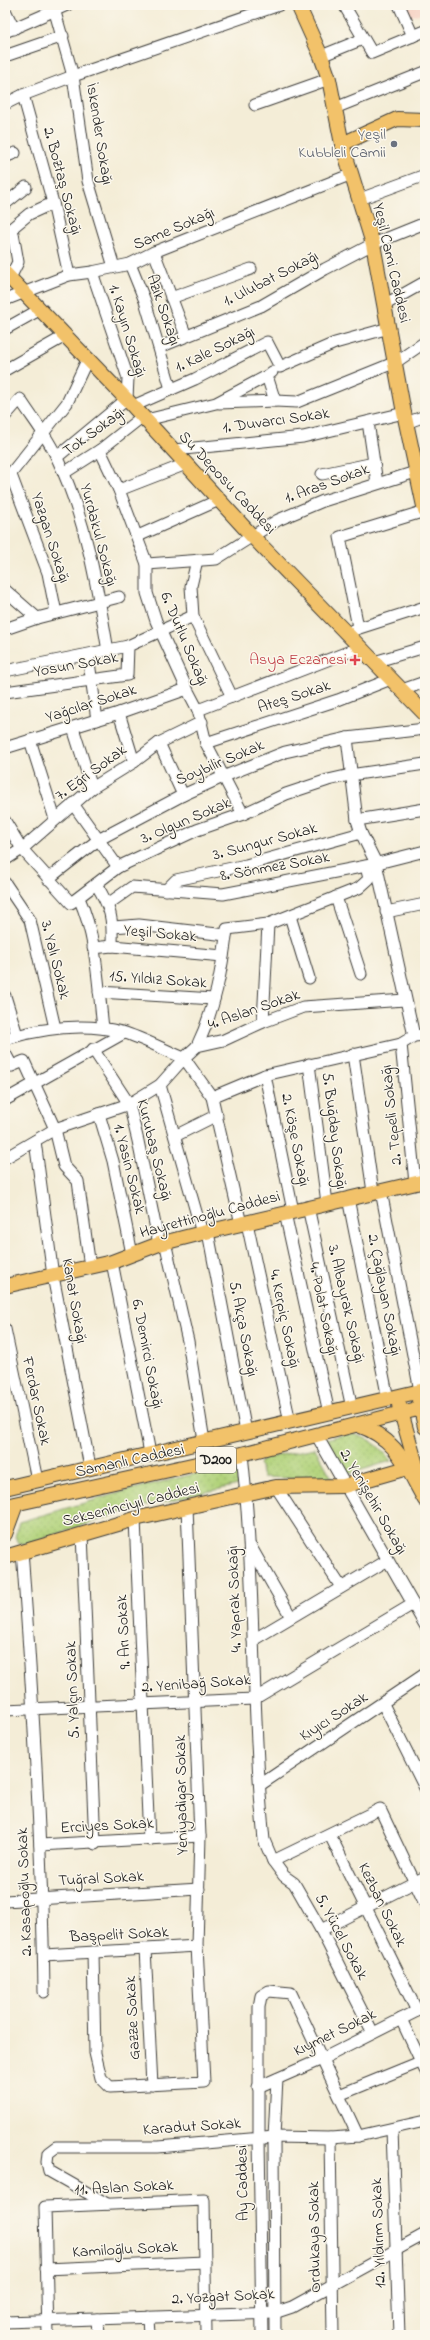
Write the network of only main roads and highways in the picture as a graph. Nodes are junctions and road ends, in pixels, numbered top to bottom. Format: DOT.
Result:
graph roads {
  1 [pos="298,5"];
  2 [pos="425,120"];
  3 [pos="342,144"];
  4 [pos="7,275"];
  5 [pos="421,470"];
  6 [pos="425,511"];
  7 [pos="425,714"];
  8 [pos="420,1182"];
  9 [pos="5,1286"];
  10 [pos="421,1391"];
  11 [pos="392,1398"];
  12 [pos="423,1407"];
  13 [pos="401,1413"];
  14 [pos="358,1425"];
  15 [pos="425,1426"];
  16 [pos="407,1468"];
  17 [pos="5,1488"];
  18 [pos="425,1490"];
  19 [pos="425,1500"];
  20 [pos="11,1505"];
  21 [pos="5,1534"];
  22 [pos="5,1557"];
  1 -- 3 [label="main road, Yeşil Cami Caddesi"];
  2 -- 3 [label="main road"];
  3 -- 5 [label="main road, Yeşil Cami Caddesi"];
  4 -- 7 [label="main road, Su Deposu Caddesi"];
  5 -- 6 [label="main road, Yeşil Cami Caddesi"];
  8 -- 9 [label="main road, Hayrettinoğlu Caddesi"];
  10 -- 11 [label="main road, Samanlı Caddesi / D200"];
  10 -- 12 [label="main road"];
  11 -- 13 [label="main road"];
  11 -- 17 [label="main road, Samanlı Caddesi / D200"];
  12 -- 13 [label="main road, Samanlı Caddesi / D200"];
  12 -- 15 [label="main road"];
  13 -- 14 [label="main road, Samanlı Caddesi / D200"];
  13 -- 18 [label="main road"];
  14 -- 16 [label="main road"];
  14 -- 20 [label="main road, Samanlı Caddesi / D200"];
  16 -- 19 [label="main road"];
  16 -- 22 [label="main road, Sekseninciyıl Caddesi"];
  20 -- 21 [label="main road"];
}
